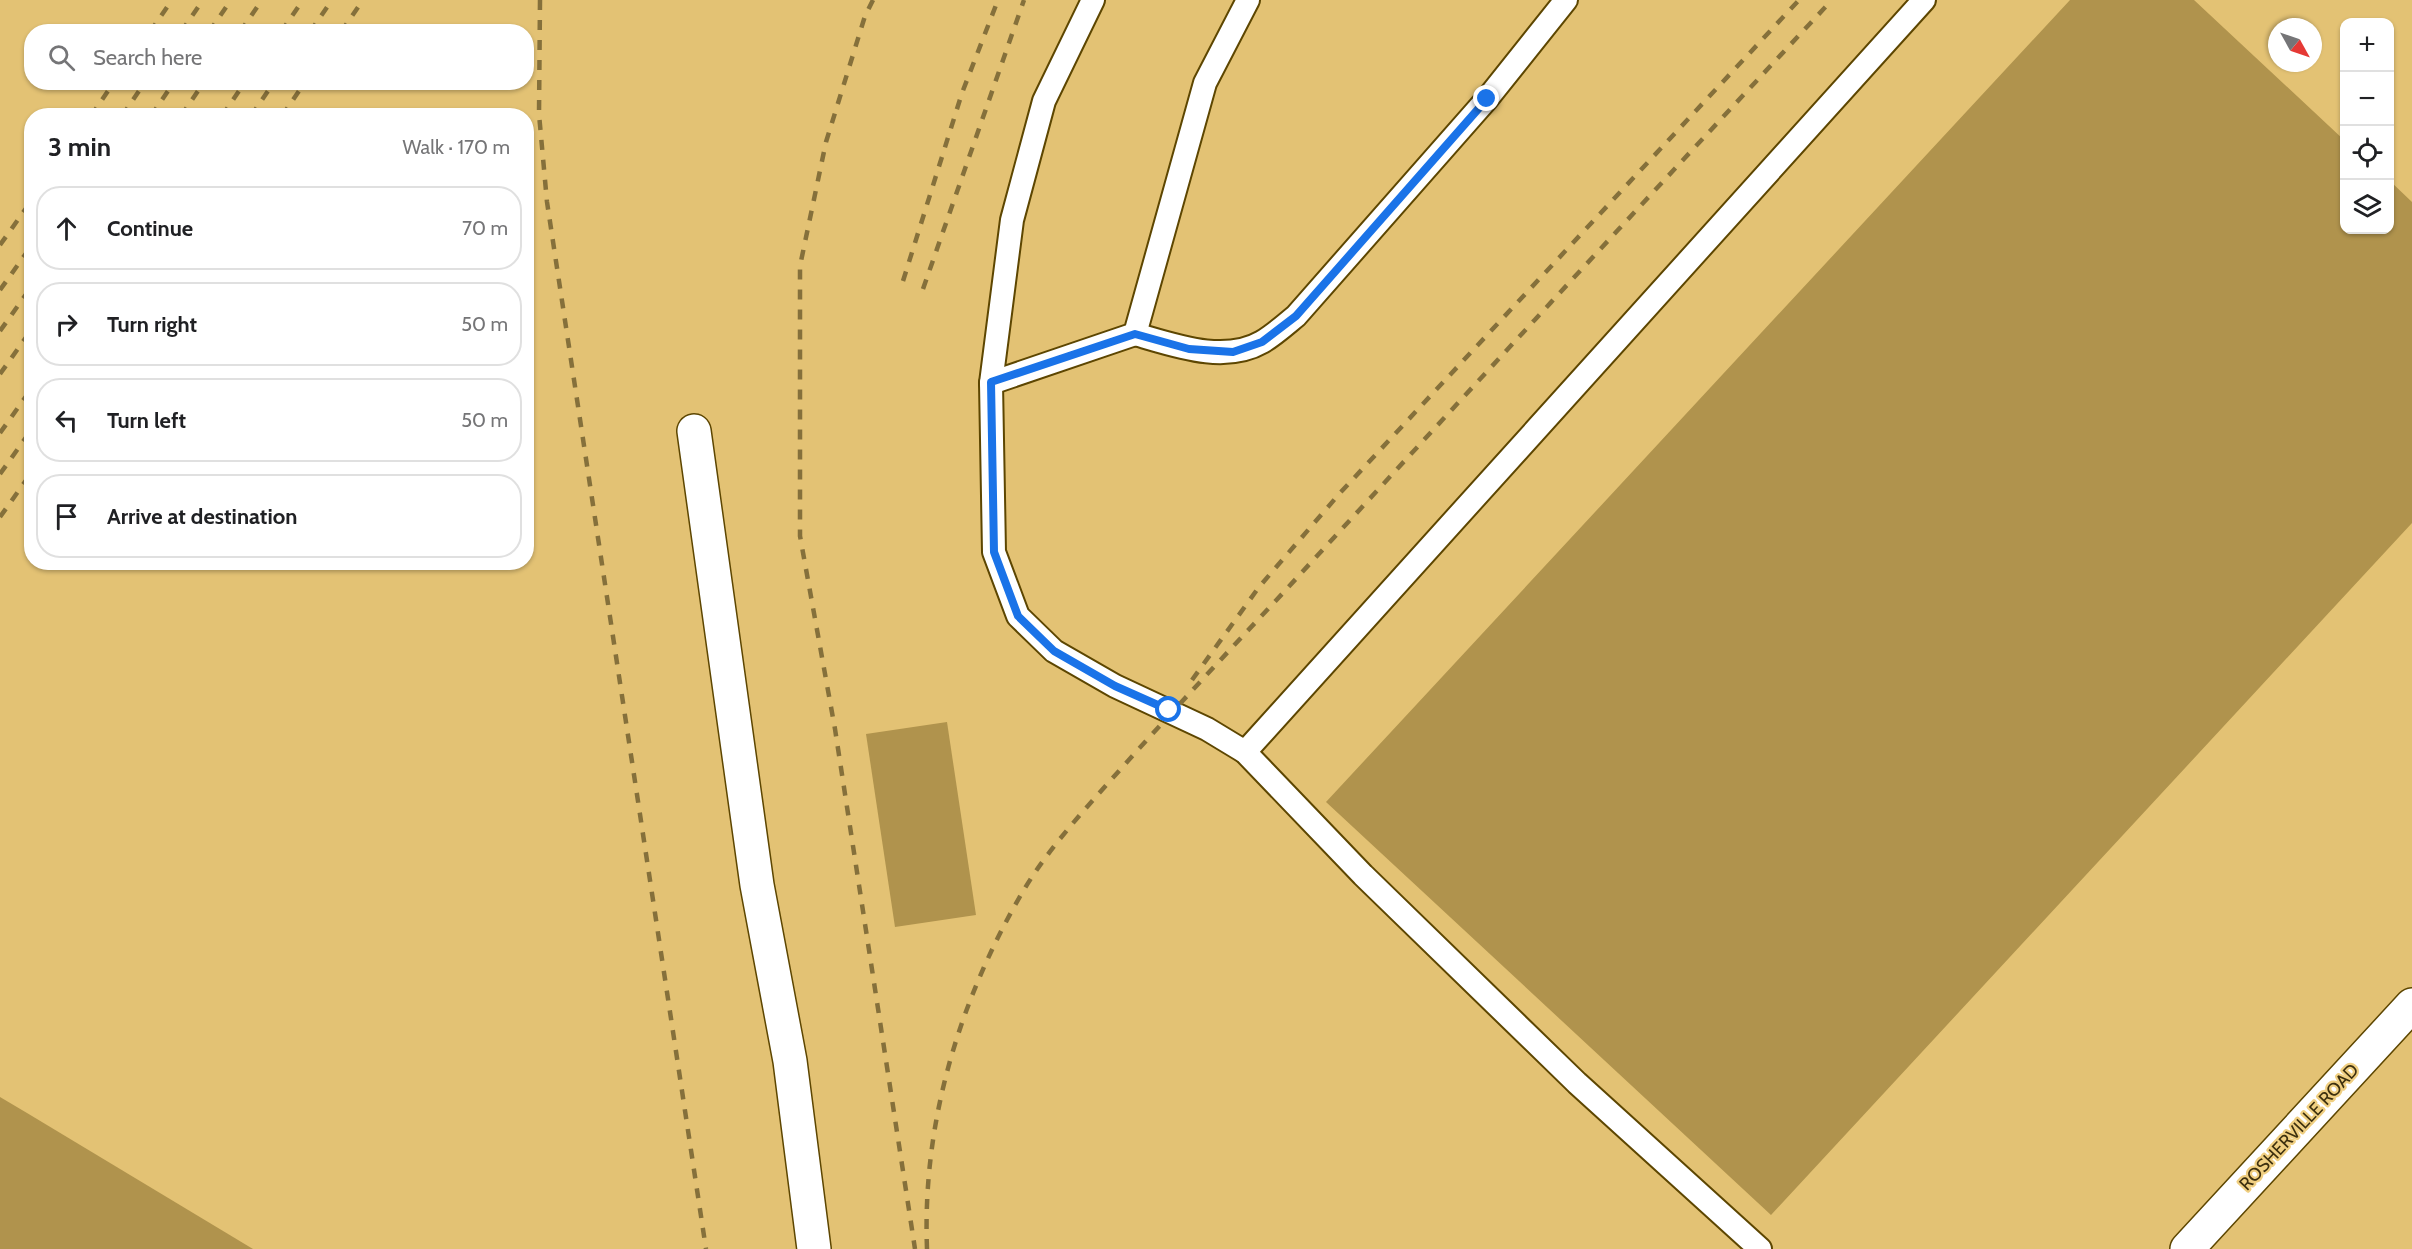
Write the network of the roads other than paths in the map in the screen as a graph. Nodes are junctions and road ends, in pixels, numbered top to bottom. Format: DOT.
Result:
graph roads {
  1 [pos="1093,0"];
  2 [pos="1248,0"];
  3 [pos="1566,0"];
  4 [pos="1924,0"];
  5 [pos="1135,334"];
  6 [pos="991,382"];
  7 [pos="694,431"];
  8 [pos="1245,752"];
  9 [pos="2412,1005"];
  10 [pos="814,1249"];
  11 [pos="1760,1249"];
  12 [pos="2187,1249"];
  1 -- 6 [label="lane"];
  2 -- 5 [label="lane"];
  3 -- 5 [label="lane"];
  4 -- 8 [label="lane"];
  5 -- 6 [label="lane"];
  6 -- 8 [label="lane"];
  7 -- 10 [label="street"];
  8 -- 11 [label="lane"];
  9 -- 12 [label="street, ROSHERVILLE ROAD"];
}
